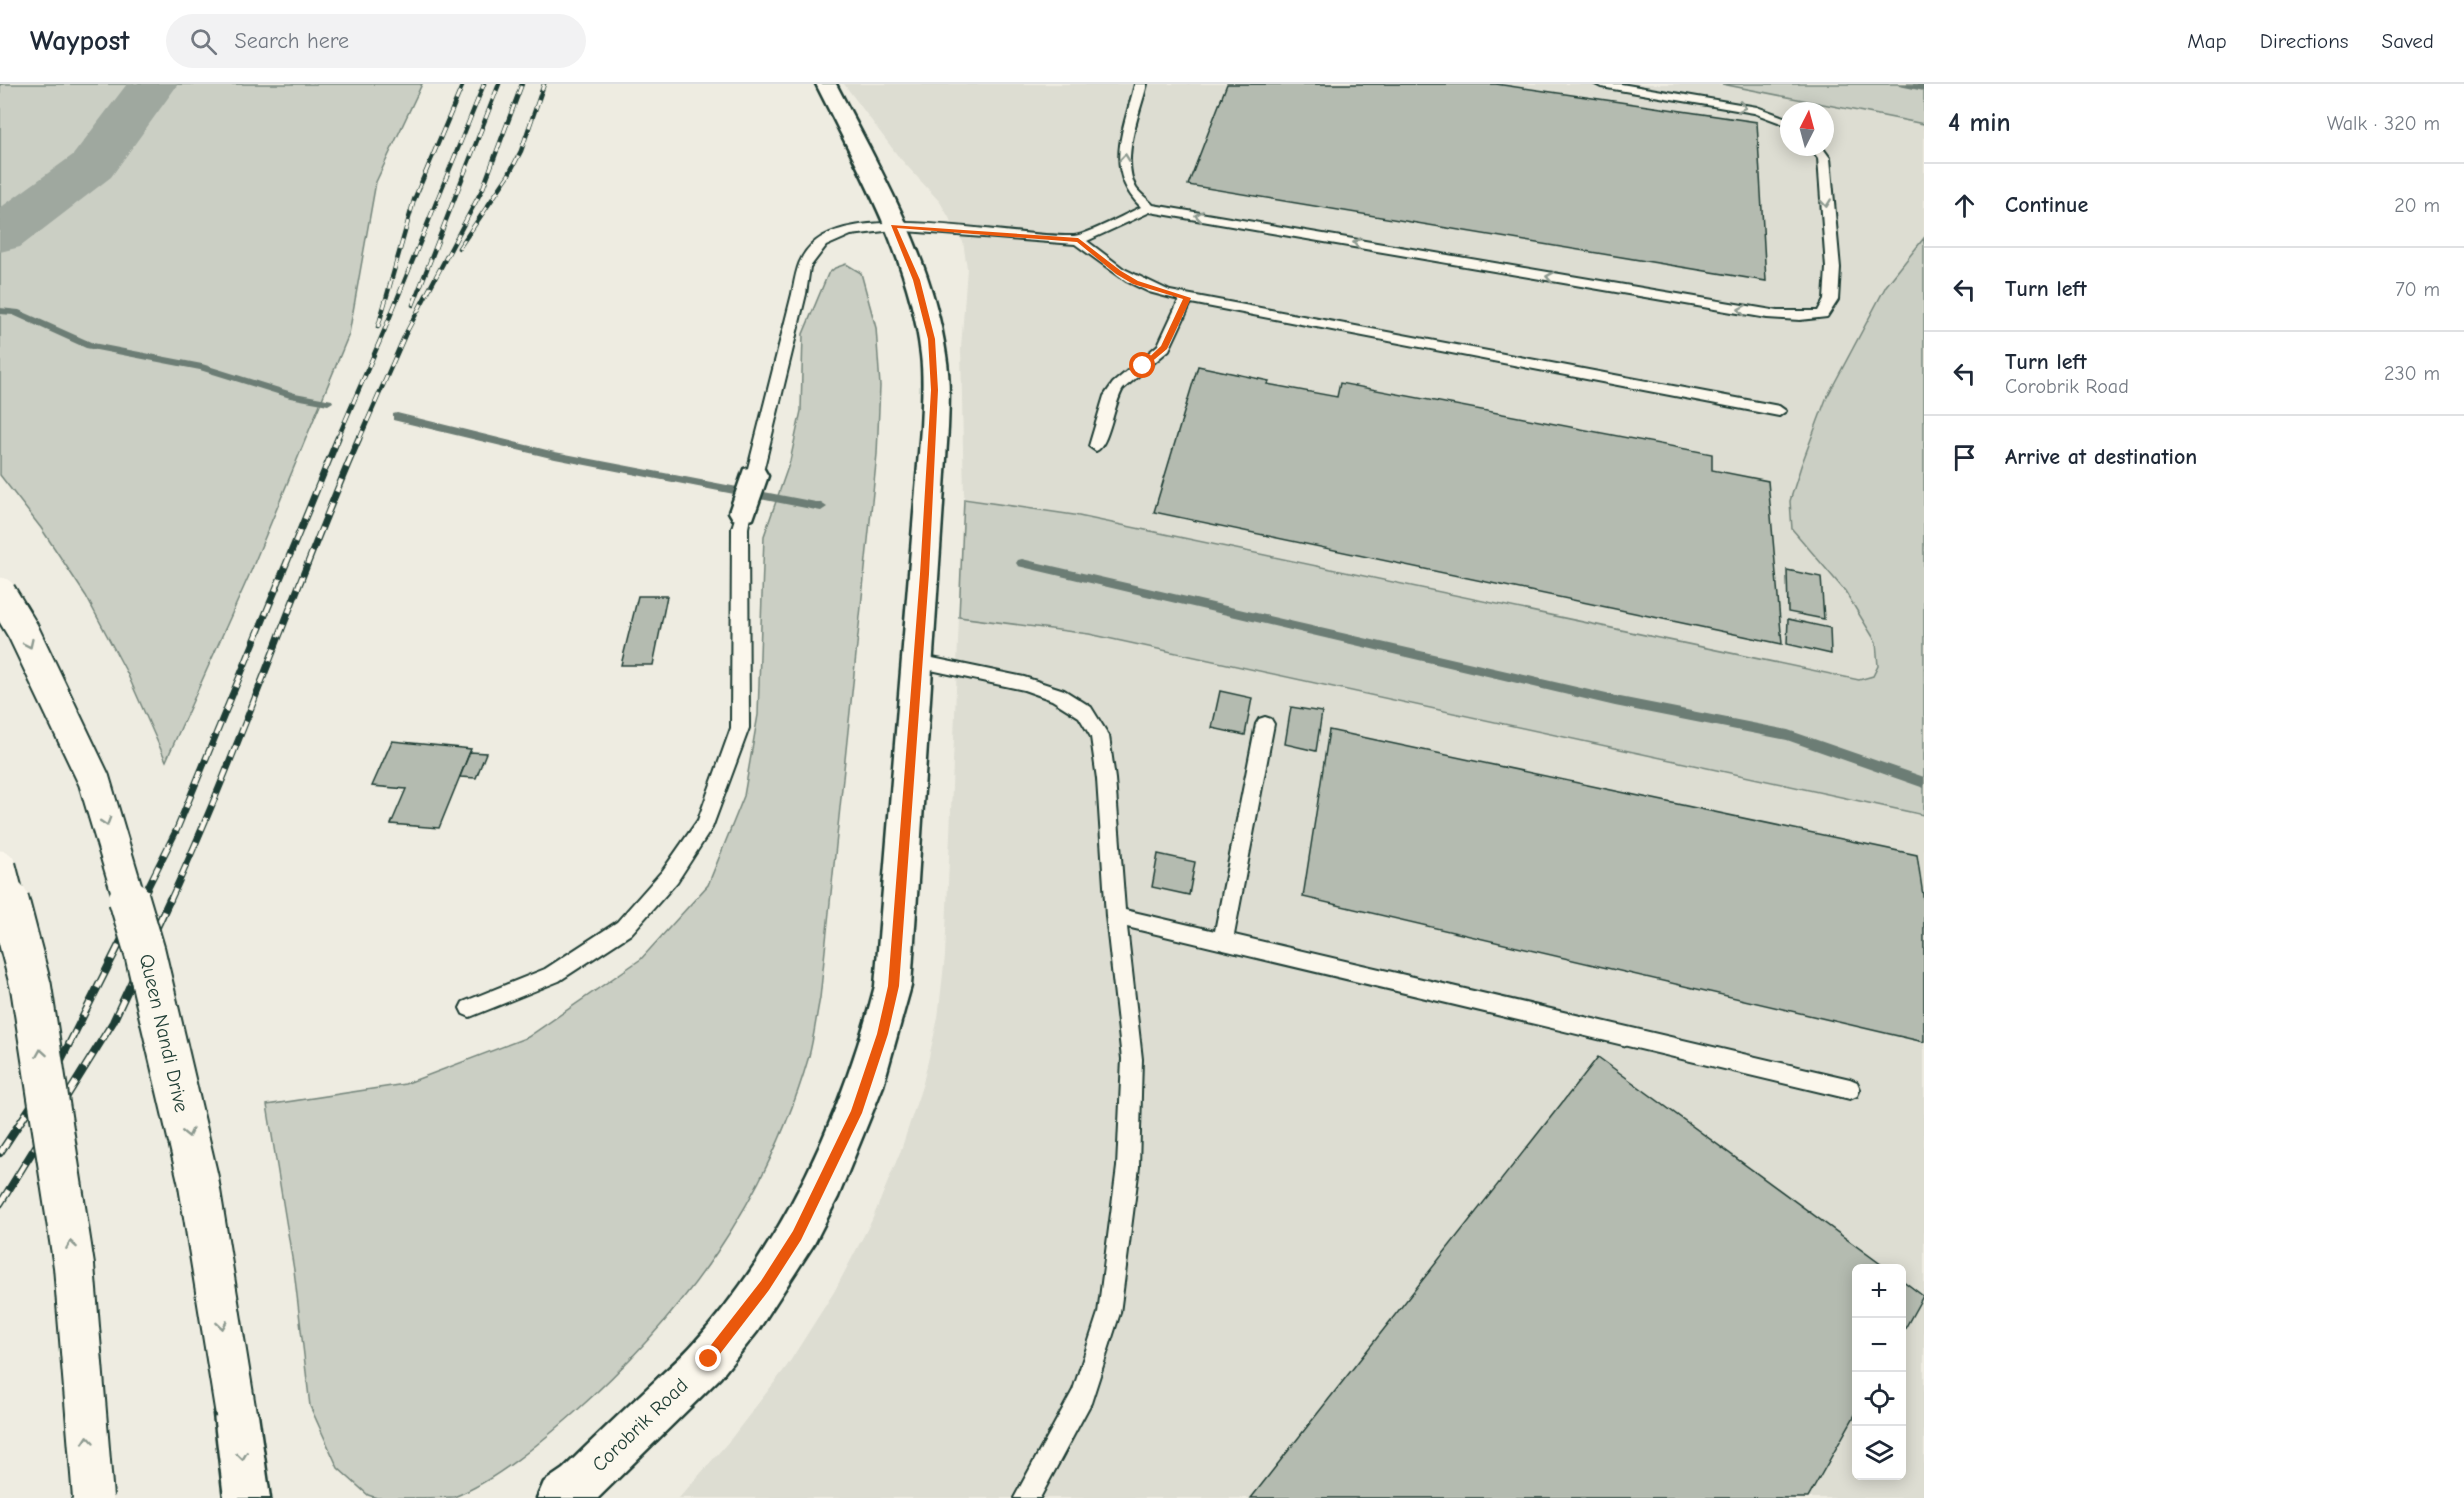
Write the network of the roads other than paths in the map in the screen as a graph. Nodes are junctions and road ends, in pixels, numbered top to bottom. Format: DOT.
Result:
graph roads {
  1 [pos="826,84"];
  2 [pos="1141,84"];
  3 [pos="1601,84"];
  4 [pos="1780,119"];
  5 [pos="1823,156"];
  6 [pos="1149,208"];
  7 [pos="893,226"];
  8 [pos="1078,240"];
  9 [pos="1187,298"];
  10 [pos="1779,411"];
  11 [pos="1096,446"];
  12 [pos="754,476"];
  13 [pos="743,512"];
  14 [pos="0,593"];
  15 [pos="918,662"];
  16 [pos="1265,724"];
  17 [pos="0,866"];
  18 [pos="1116,916"];
  19 [pos="1223,942"];
  20 [pos="470,1008"];
  21 [pos="1850,1089"];
  22 [pos="93,1498"];
  23 [pos="248,1498"];
  24 [pos="561,1498"];
  25 [pos="1026,1498"];
  1 -- 7 [label="street, Corobrik Road"];
  6 -- 2 [label="lane, one-way"];
  3 -- 4 [label="lane, one-way"];
  5 -- 6 [label="lane, one-way"];
  6 -- 8 [label="lane"];
  7 -- 8 [label="lane"];
  7 -- 12 [label="lane"];
  7 -- 15 [label="street, Corobrik Road"];
  8 -- 9 [label="lane"];
  9 -- 10 [label="lane"];
  9 -- 11 [label="lane"];
  12 -- 13 [label="street"];
  13 -- 20 [label="lane"];
  14 -- 23 [label="street, Queen Nandi Drive, one-way, bridge"];
  15 -- 18 [label="lane"];
  15 -- 24 [label="street, Corobrik Road"];
  16 -- 19 [label="lane"];
  22 -- 17 [label="street, one-way, bridge"];
  18 -- 19 [label="lane"];
  18 -- 25 [label="lane"];
  19 -- 21 [label="lane"];
}
